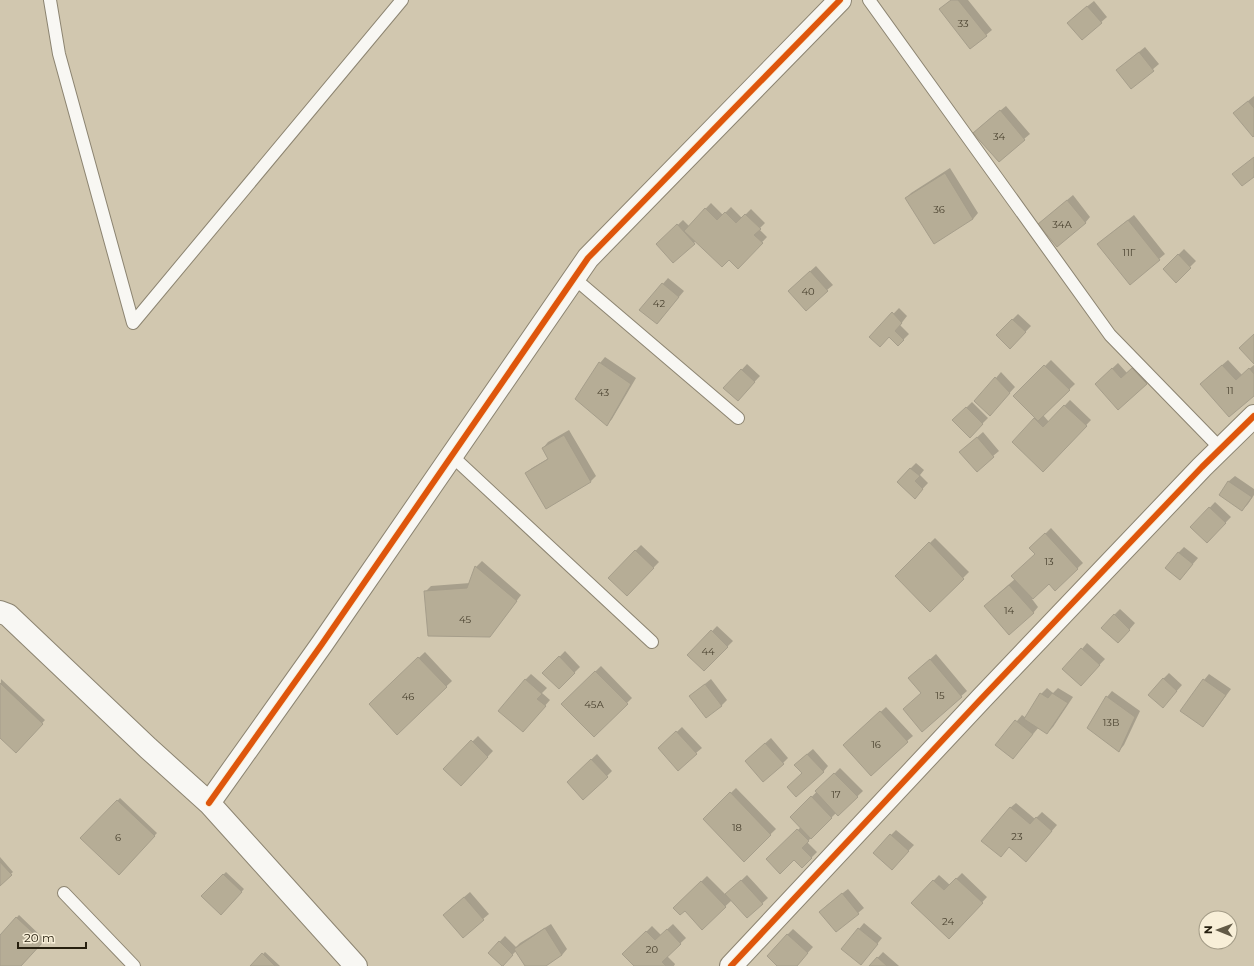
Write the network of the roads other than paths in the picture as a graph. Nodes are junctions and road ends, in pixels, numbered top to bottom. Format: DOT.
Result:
graph roads {
  1 [pos="50,0"];
  2 [pos="402,0"];
  3 [pos="840,0"];
  4 [pos="869,0"];
  5 [pos="574,278"];
  6 [pos="1254,416"];
  7 [pos="738,418"];
  8 [pos="1220,449"];
  9 [pos="452,456"];
  10 [pos="0,612"];
  11 [pos="652,642"];
  12 [pos="209,803"];
  13 [pos="64,893"];
  14 [pos="134,966"];
  15 [pos="356,966"];
  16 [pos="731,966"];
  1 -- 2 [label="lane"];
  3 -- 5 [label="street"];
  4 -- 8 [label="lane"];
  5 -- 7 [label="lane"];
  5 -- 9 [label="street"];
  6 -- 8 [label="street"];
  8 -- 16 [label="street"];
  9 -- 11 [label="lane"];
  9 -- 12 [label="street"];
  10 -- 12 [label="street"];
  12 -- 15 [label="street"];
  13 -- 14 [label="lane"];
}
